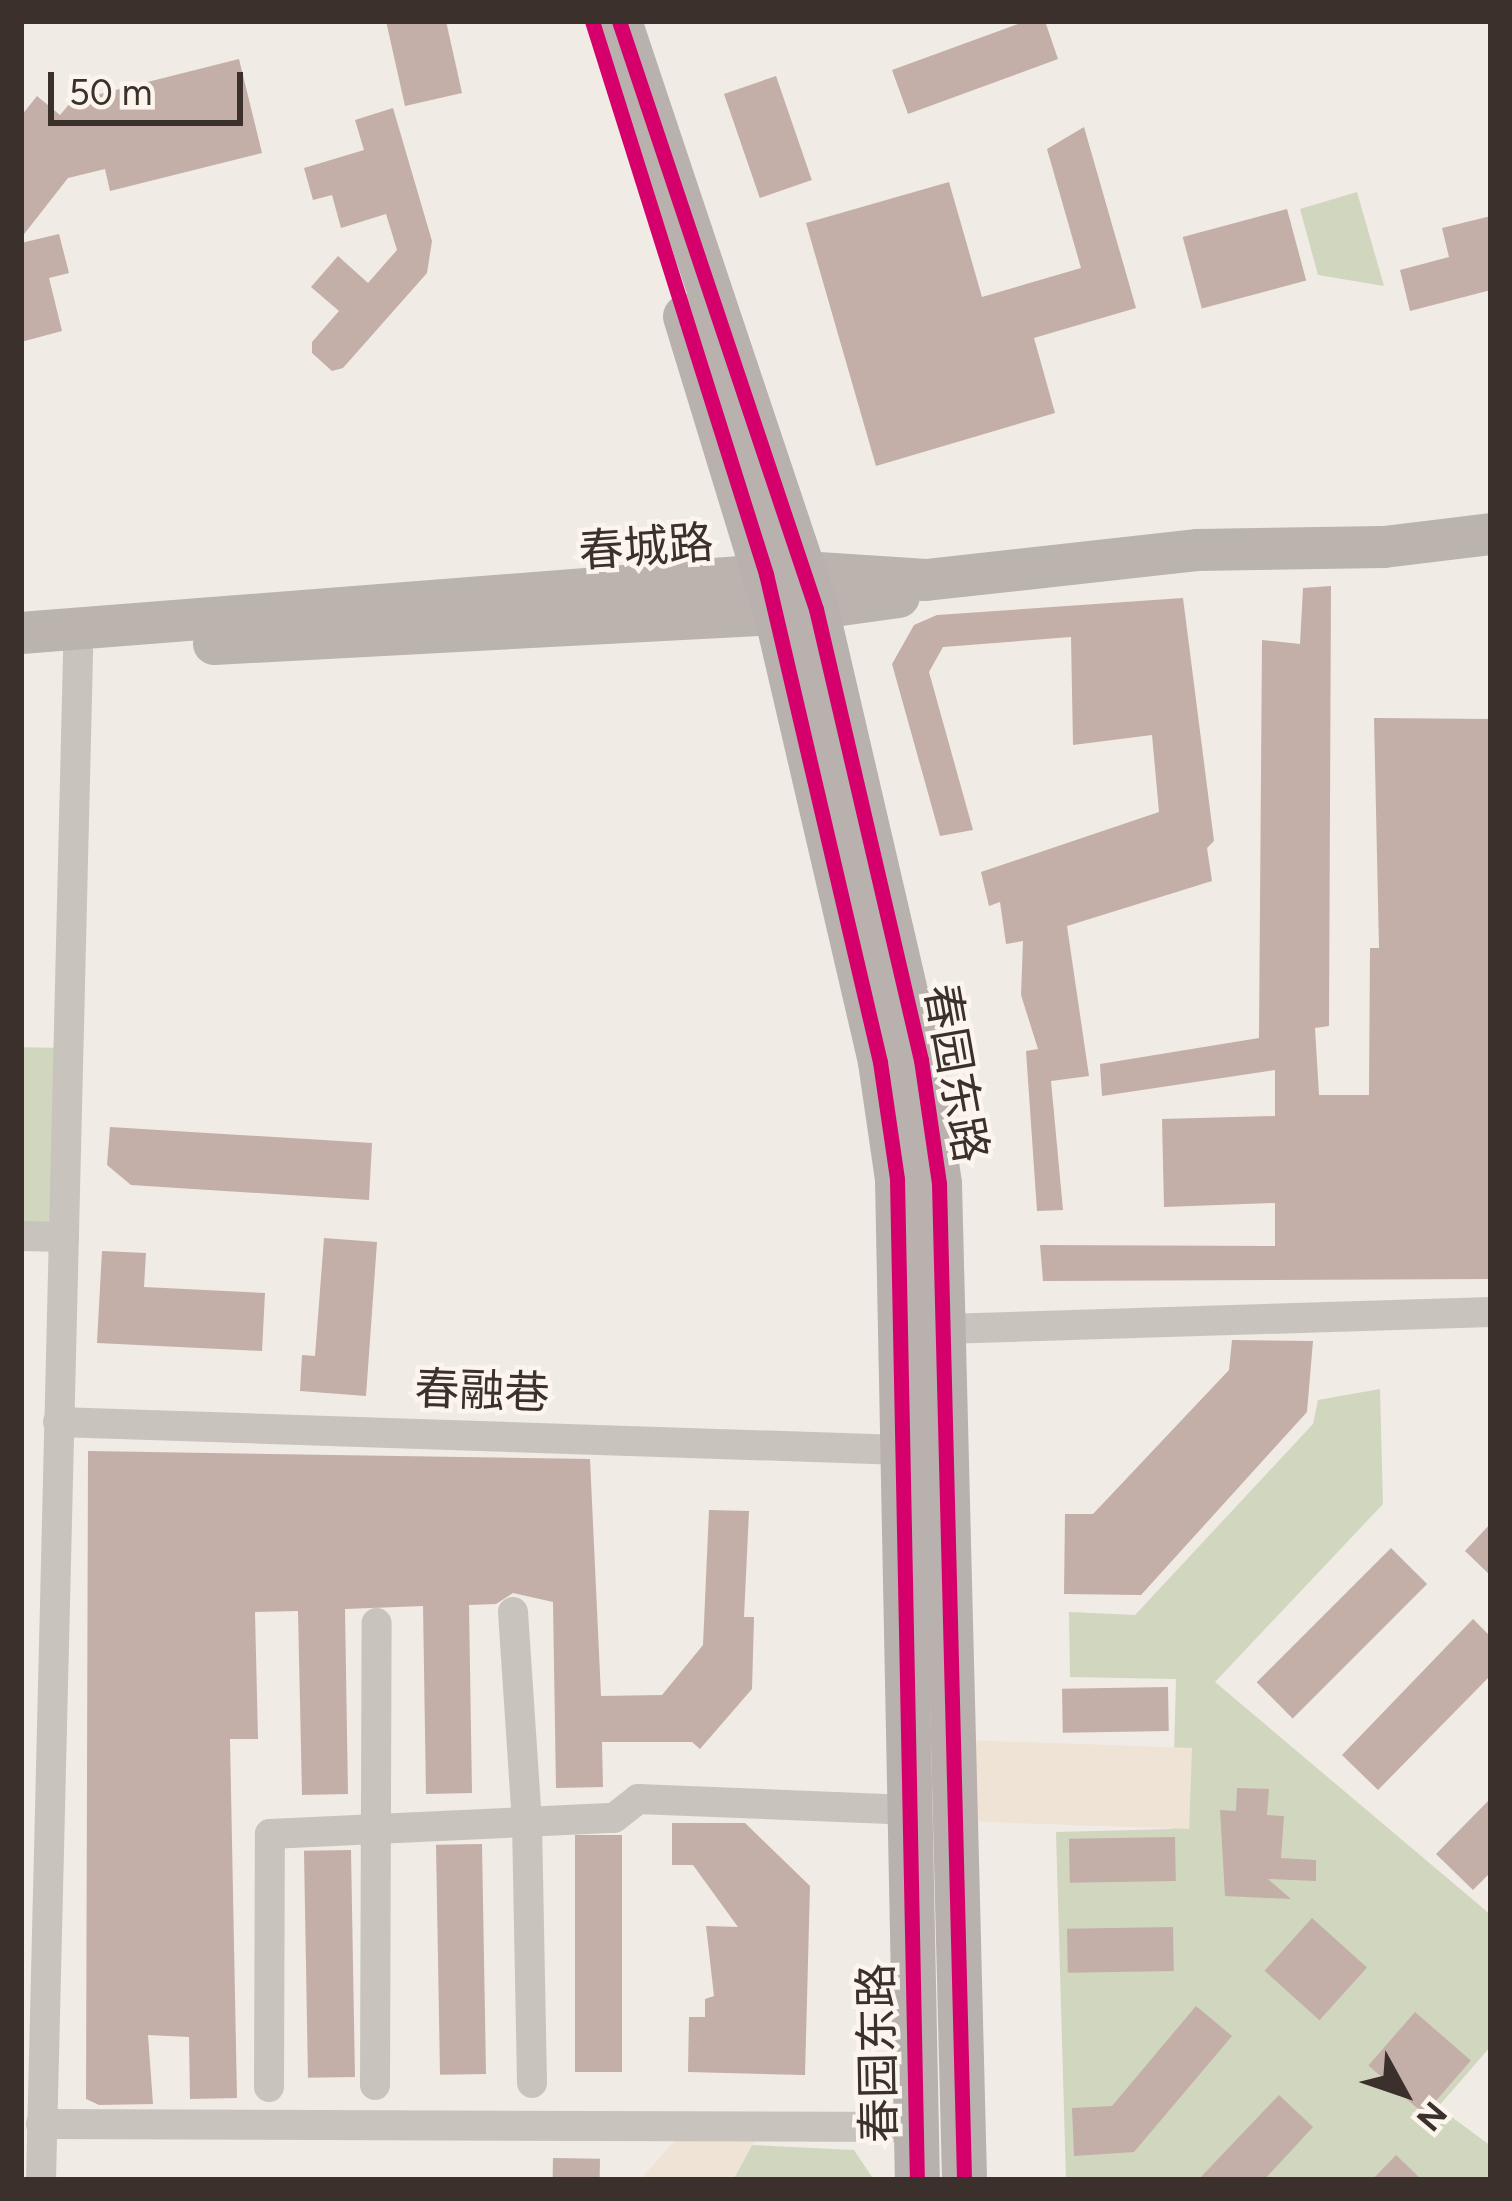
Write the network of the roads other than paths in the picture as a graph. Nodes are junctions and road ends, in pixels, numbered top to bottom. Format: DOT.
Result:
graph roads {
  1 [pos="592,21"];
  2 [pos="619,21"];
  3 [pos="1491,533"];
  4 [pos="1491,557"];
  5 [pos="790,592"];
  6 [pos="21,633"];
  7 [pos="78,652"];
  8 [pos="21,657"];
  9 [pos="21,1236"];
  10 [pos="64,1237"];
  11 [pos="1491,1312"];
  12 [pos="944,1329"];
  13 [pos="58,1422"];
  14 [pos="902,1450"];
  15 [pos="513,1612"];
  16 [pos="377,1623"];
  17 [pos="909,1810"];
  18 [pos="527,1822"];
  19 [pos="373,1829"];
  20 [pos="32,1918"];
  21 [pos="532,2083"];
  22 [pos="375,2085"];
  23 [pos="269,2087"];
  24 [pos="41,2124"];
  25 [pos="915,2127"];
  26 [pos="41,2180"];
  27 [pos="916,2180"];
  28 [pos="964,2180"];
  1 -- 5 [label="main road, 春园东路"];
  2 -- 5 [label="main road, 春园东路"];
  3 -- 5 [label="street, 春城路"];
  4 -- 5 [label="street, 春城路"];
  5 -- 6 [label="street, 春城路"];
  5 -- 7 [label="street, 春城路"];
  5 -- 12 [label="main road, 春园东路"];
  5 -- 14 [label="main road, 春园东路"];
  7 -- 8 [label="street, 春城路"];
  7 -- 10 [label="street"];
  9 -- 10 [label="street"];
  10 -- 13 [label="street"];
  11 -- 12 [label="street"];
  12 -- 28 [label="main road, 春园东路"];
  13 -- 14 [label="street, 春融巷"];
  13 -- 20 [label="street"];
  14 -- 17 [label="main road, 春园东路"];
  15 -- 18 [label="street"];
  16 -- 19 [label="street"];
  17 -- 18 [label="street"];
  17 -- 25 [label="main road, 春园东路"];
  18 -- 19 [label="street"];
  18 -- 21 [label="street"];
  19 -- 22 [label="street"];
  19 -- 23 [label="street"];
  20 -- 24 [label="street"];
  24 -- 25 [label="street"];
  24 -- 26 [label="street"];
  25 -- 27 [label="main road, 春园东路"];
}
